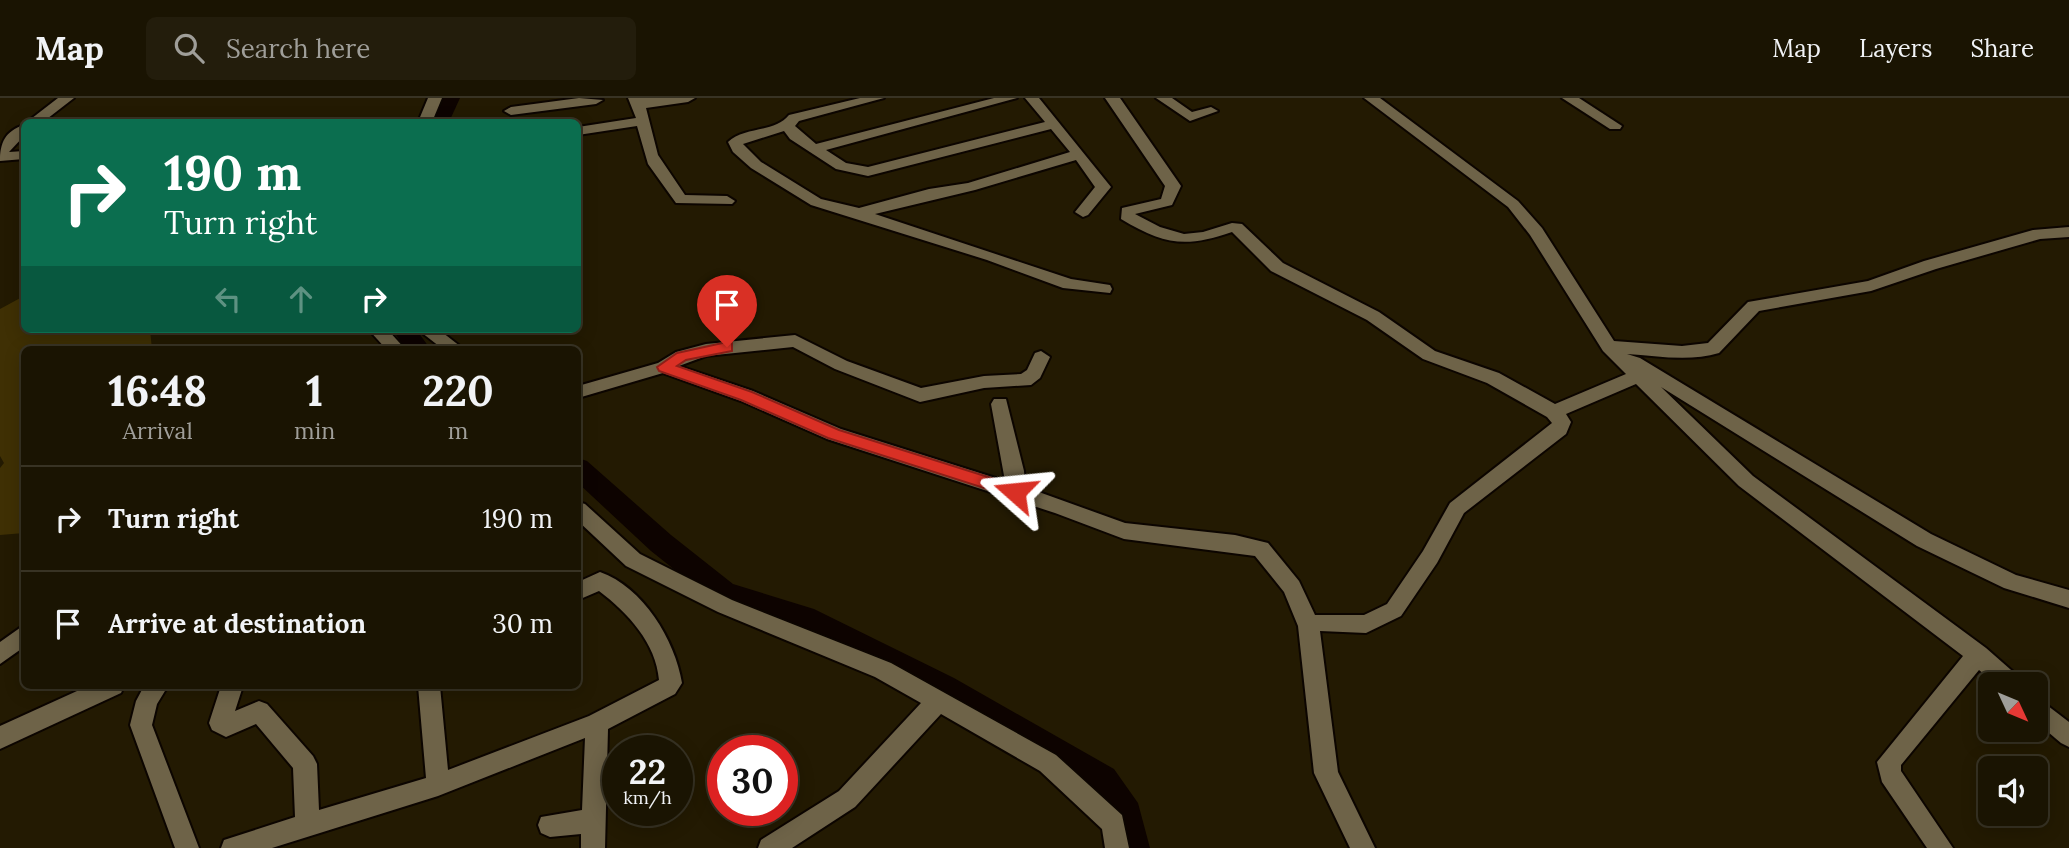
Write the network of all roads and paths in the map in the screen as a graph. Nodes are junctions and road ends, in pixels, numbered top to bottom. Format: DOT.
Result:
graph roads {
  1 [pos="67,98"];
  2 [pos="435,98"];
  3 [pos="688,98"];
  4 [pos="877,98"];
  5 [pos="1010,98"];
  6 [pos="1032,98"];
  7 [pos="1112,98"];
  8 [pos="1163,98"];
  9 [pos="1371,98"];
  10 [pos="1569,98"];
  11 [pos="596,100"];
  12 [pos="638,101"];
  13 [pos="511,111"];
  14 [pos="1211,111"];
  15 [pos="38,119"];
  16 [pos="426,119"];
  17 [pos="644,121"];
  18 [pos="1055,124"];
  19 [pos="788,126"];
  20 [pos="1615,126"];
  21 [pos="21,131"];
  22 [pos="581,131"];
  23 [pos="814,149"];
  24 [pos="1079,154"];
  25 [pos="0,155"];
  26 [pos="21,155"];
  27 [pos="727,201"];
  28 [pos="1083,212"];
  29 [pos="859,213"];
  30 [pos="2069,232"];
  31 [pos="1104,289"];
  32 [pos="381,333"];
  33 [pos="432,333"];
  34 [pos="393,346"];
  35 [pos="450,346"];
  36 [pos="1609,347"];
  37 [pos="1041,357"];
  38 [pos="664,367"];
  39 [pos="1638,376"];
  40 [pos="581,391"];
  41 [pos="1000,404"];
  42 [pos="1554,412"];
  43 [pos="1015,492"];
  44 [pos="581,513"];
  45 [pos="581,590"];
  46 [pos="2069,599"];
  47 [pos="1309,626"];
  48 [pos="21,637"];
  49 [pos="1978,654"];
  50 [pos="0,655"];
  51 [pos="1998,672"];
  52 [pos="106,689"];
  53 [pos="155,689"];
  54 [pos="231,689"];
  55 [pos="429,689"];
  56 [pos="939,700"];
  57 [pos="2048,717"];
  58 [pos="597,723"];
  59 [pos="2069,736"];
  60 [pos="0,738"];
  61 [pos="438,785"];
  62 [pos="593,821"];
  63 [pos="307,823"];
  64 [pos="550,825"];
  65 [pos="187,848"];
  66 [pos="233,848"];
  67 [pos="593,848"];
  68 [pos="770,848"];
  69 [pos="1117,848"];
  70 [pos="1363,848"];
  71 [pos="1941,848"];
  1 -- 15 [label="street"];
  2 -- 16 [label="street"];
  3 -- 12 [label="street"];
  4 -- 19 [label="street"];
  5 -- 23 [label="street"];
  6 -- 18 [label="street"];
  7 -- 42 [label="street"];
  8 -- 14 [label="street"];
  9 -- 36 [label="street"];
  10 -- 20 [label="street"];
  11 -- 13 [label="street"];
  12 -- 17 [label="street"];
  17 -- 22 [label="street"];
  17 -- 27 [label="street"];
  18 -- 23 [label="street"];
  18 -- 24 [label="street"];
  19 -- 23 [label="street"];
  19 -- 29 [label="street"];
  21 -- 25 [label="street"];
  24 -- 28 [label="street"];
  24 -- 29 [label="street"];
  25 -- 26 [label="street"];
  29 -- 31 [label="street"];
  30 -- 36 [label="street"];
  32 -- 34 [label="street"];
  33 -- 35 [label="street"];
  36 -- 39 [label="street"];
  36 -- 46 [label="street"];
  37 -- 38 [label="street"];
  38 -- 40 [label="street"];
  38 -- 43 [label="street"];
  39 -- 42 [label="street"];
  39 -- 49 [label="street"];
  41 -- 43 [label="street"];
  42 -- 47 [label="street"];
  43 -- 47 [label="street"];
  44 -- 56 [label="street"];
  45 -- 58 [label="street"];
  47 -- 70 [label="street"];
  48 -- 50 [label="street"];
  49 -- 51 [label="street"];
  49 -- 71 [label="street"];
  52 -- 60 [label="street"];
  53 -- 65 [label="street"];
  54 -- 63 [label="street"];
  55 -- 61 [label="street"];
  56 -- 68 [label="street"];
  56 -- 69 [label="street"];
  57 -- 59 [label="street"];
  58 -- 61 [label="street"];
  58 -- 62 [label="street"];
  61 -- 63 [label="street"];
  62 -- 64 [label="street"];
  62 -- 67 [label="street"];
  63 -- 66 [label="street"];
}
